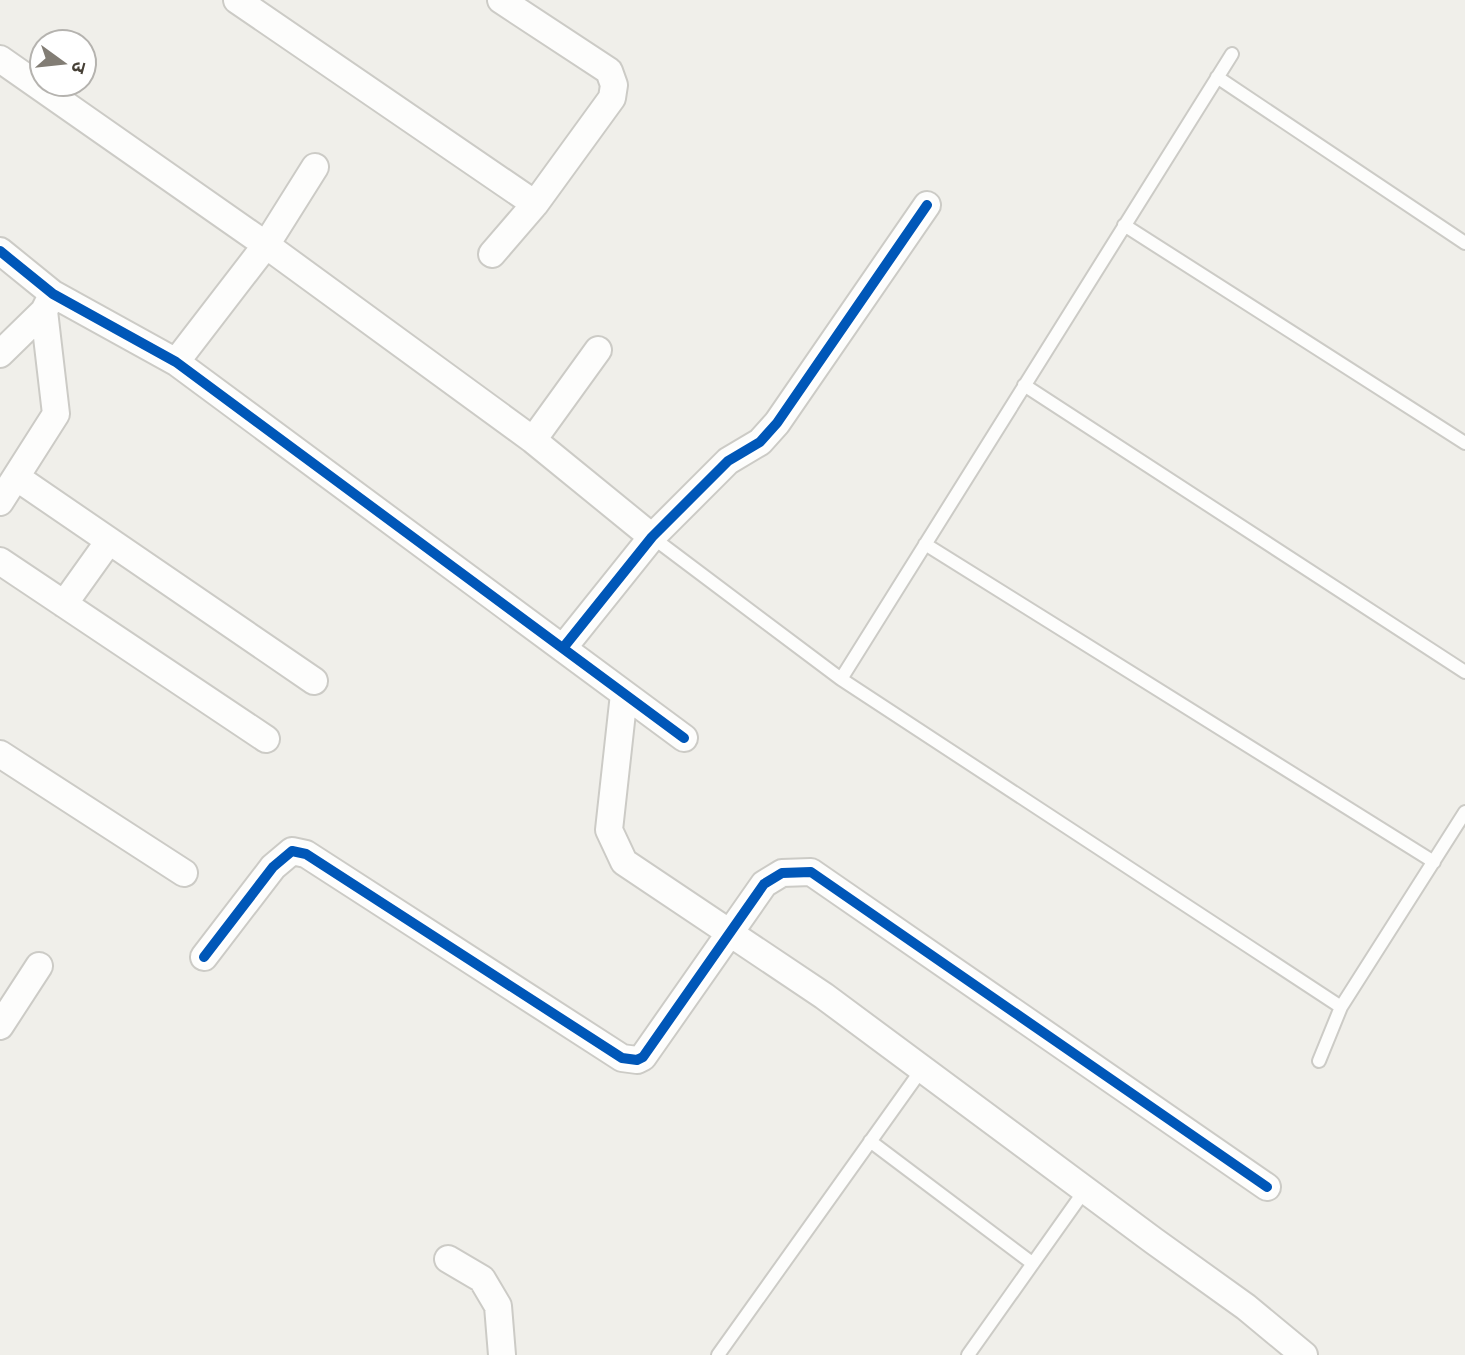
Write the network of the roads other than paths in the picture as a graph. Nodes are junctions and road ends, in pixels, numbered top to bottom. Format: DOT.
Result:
graph roads {
  1 [pos="237,0"];
  2 [pos="501,0"];
  3 [pos="1232,54"];
  4 [pos="0,59"];
  5 [pos="1217,77"];
  6 [pos="315,167"];
  7 [pos="535,204"];
  8 [pos="927,205"];
  9 [pos="1124,225"];
  10 [pos="1465,243"];
  11 [pos="266,245"];
  12 [pos="0,251"];
  13 [pos="492,254"];
  14 [pos="49,302"];
  15 [pos="598,350"];
  16 [pos="0,354"];
  17 [pos="176,362"];
  18 [pos="1024,386"];
  19 [pos="533,440"];
  20 [pos="1465,443"];
  21 [pos="16,477"];
  22 [pos="0,502"];
  23 [pos="652,537"];
  24 [pos="109,541"];
  25 [pos="925,544"];
  26 [pos="0,561"];
  27 [pos="64,604"];
  28 [pos="563,648"];
  29 [pos="1465,672"];
  30 [pos="841,678"];
  31 [pos="314,681"];
  32 [pos="624,694"];
  33 [pos="684,738"];
  34 [pos="266,739"];
  35 [pos="0,754"];
  36 [pos="1465,813"];
  37 [pos="1434,862"];
  38 [pos="184,873"];
  39 [pos="729,932"];
  40 [pos="204,957"];
  41 [pos="39,966"];
  42 [pos="1341,1007"];
  43 [pos="0,1026"];
  44 [pos="1319,1062"];
  45 [pos="922,1069"];
  46 [pos="870,1141"];
  47 [pos="1267,1187"];
  48 [pos="1085,1190"];
  49 [pos="448,1259"];
  50 [pos="1032,1264"];
  51 [pos="502,1355"];
  52 [pos="718,1355"];
  53 [pos="968,1355"];
  54 [pos="1304,1355"];
  1 -- 7 [label="street"];
  2 -- 7 [label="street"];
  3 -- 5 [label="lane"];
  4 -- 11 [label="street"];
  5 -- 9 [label="lane"];
  5 -- 10 [label="lane"];
  6 -- 11 [label="street"];
  7 -- 13 [label="street"];
  8 -- 23 [label="street"];
  9 -- 18 [label="lane"];
  9 -- 20 [label="lane"];
  11 -- 17 [label="street"];
  11 -- 19 [label="street"];
  12 -- 14 [label="street"];
  14 -- 16 [label="street"];
  14 -- 17 [label="street"];
  14 -- 21 [label="street"];
  15 -- 19 [label="street"];
  17 -- 28 [label="street"];
  18 -- 25 [label="lane"];
  18 -- 29 [label="lane"];
  19 -- 23 [label="street"];
  21 -- 22 [label="street"];
  21 -- 24 [label="street"];
  23 -- 28 [label="street"];
  23 -- 30 [label="lane"];
  24 -- 27 [label="street"];
  24 -- 31 [label="street"];
  25 -- 30 [label="lane"];
  25 -- 37 [label="lane"];
  26 -- 27 [label="street"];
  27 -- 34 [label="street"];
  28 -- 32 [label="street"];
  30 -- 42 [label="lane"];
  32 -- 33 [label="street"];
  32 -- 39 [label="street"];
  35 -- 38 [label="street"];
  36 -- 37 [label="lane"];
  37 -- 42 [label="lane"];
  39 -- 40 [label="street"];
  39 -- 45 [label="street"];
  39 -- 47 [label="street"];
  41 -- 43 [label="street"];
  42 -- 44 [label="lane"];
  45 -- 46 [label="lane"];
  45 -- 48 [label="street"];
  46 -- 50 [label="lane"];
  46 -- 52 [label="lane"];
  48 -- 50 [label="lane"];
  48 -- 54 [label="street"];
  49 -- 51 [label="street"];
  50 -- 53 [label="lane"];
}
